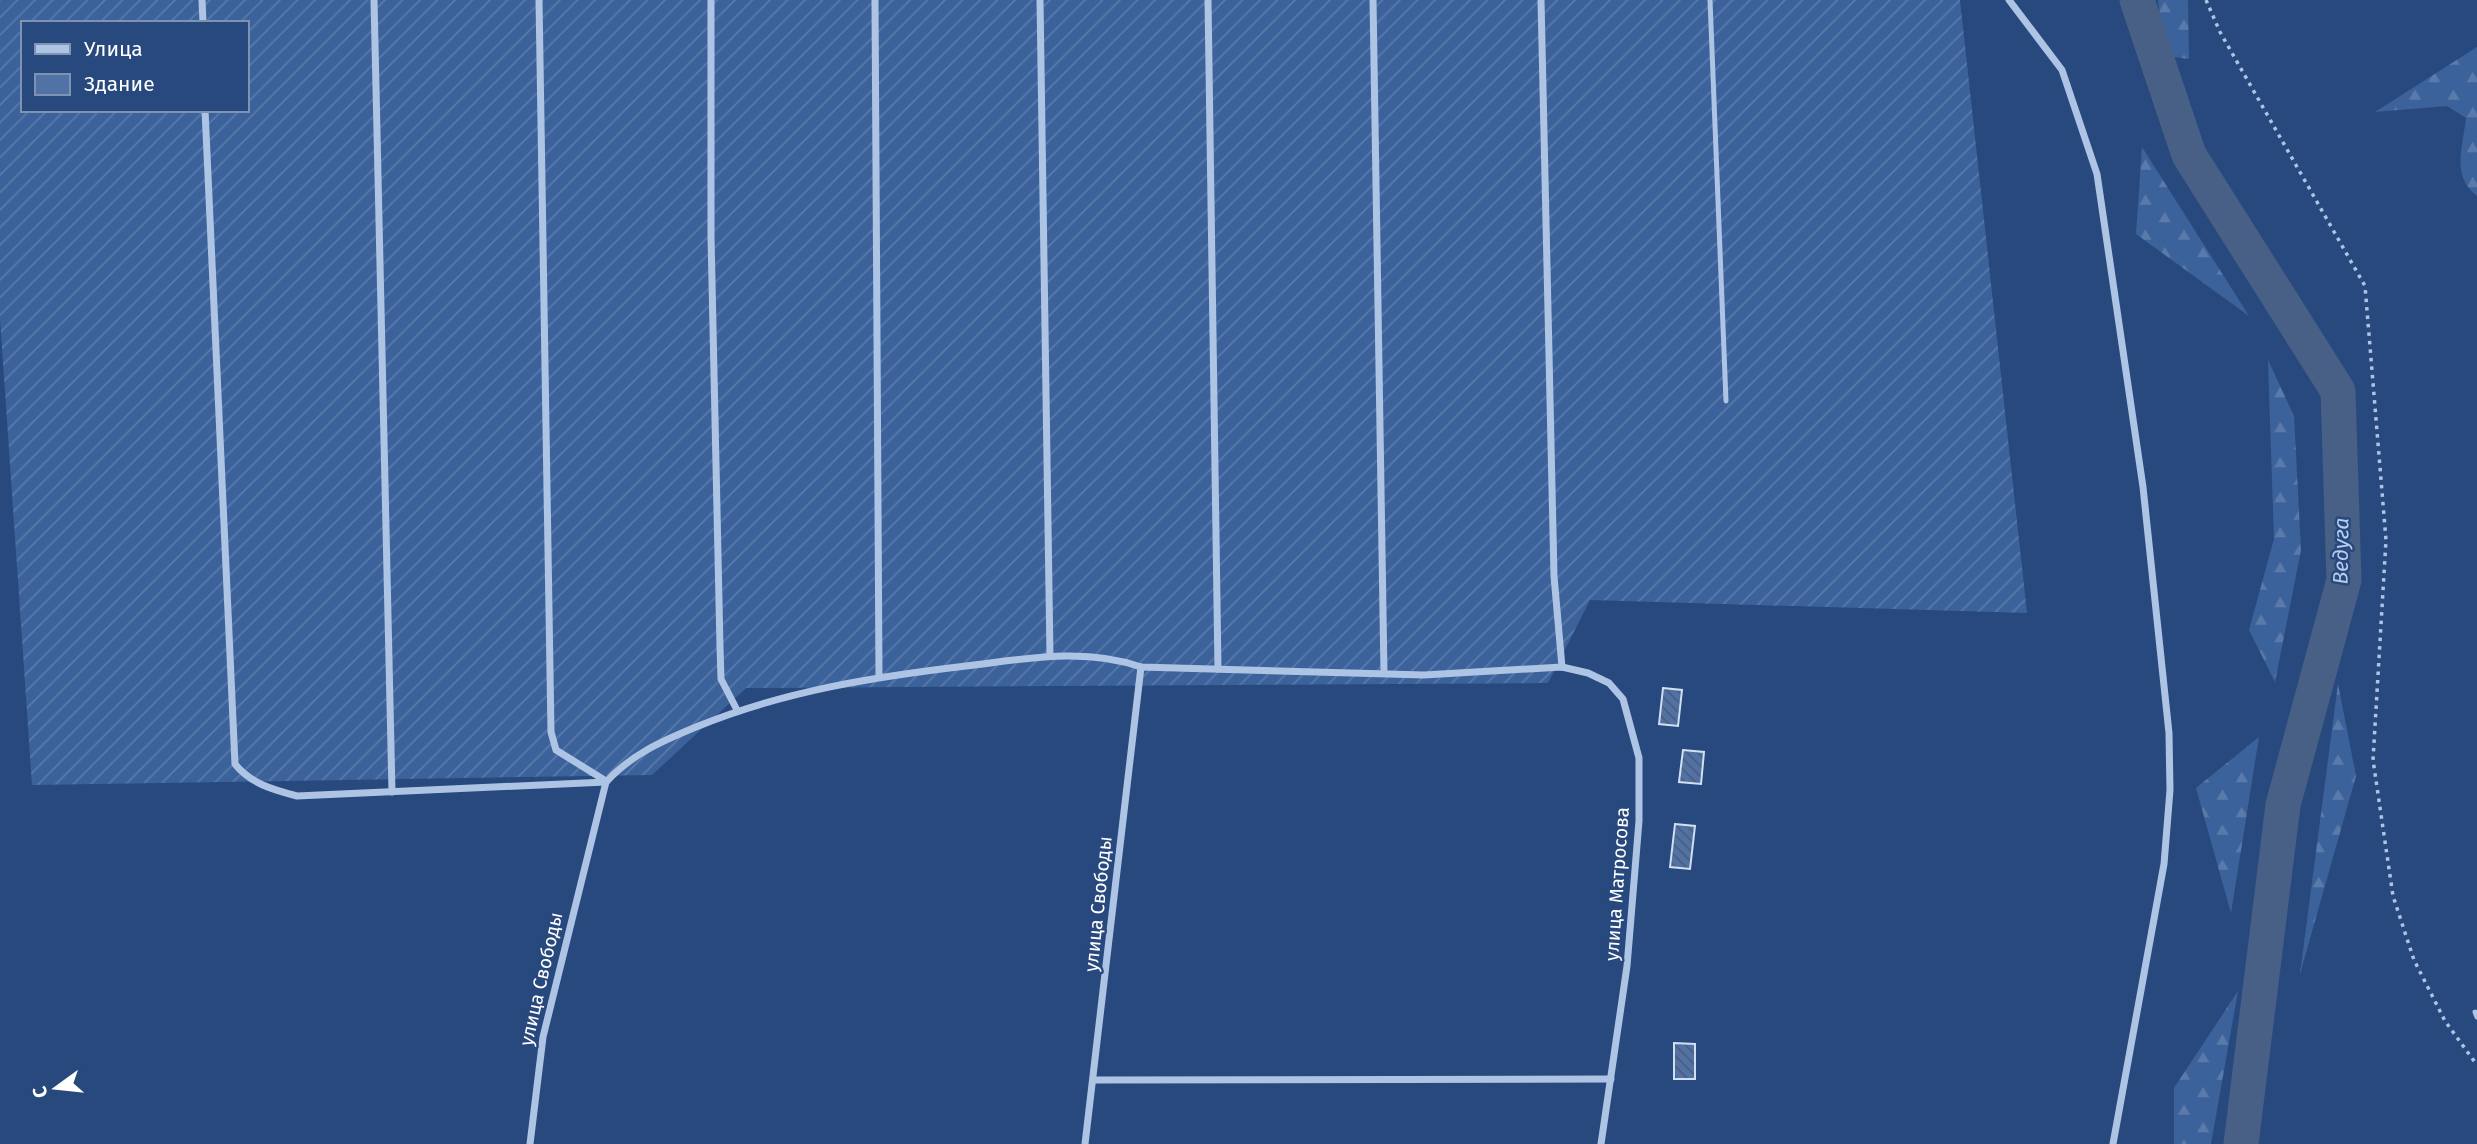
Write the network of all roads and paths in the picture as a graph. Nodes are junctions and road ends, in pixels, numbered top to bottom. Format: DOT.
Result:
graph roads {
  1 [pos="202,0"];
  2 [pos="374,0"];
  3 [pos="539,0"];
  4 [pos="711,0"];
  5 [pos="874,0"];
  6 [pos="1040,0"];
  7 [pos="1208,0"];
  8 [pos="1373,0"];
  9 [pos="1541,0"];
  10 [pos="1710,0"];
  11 [pos="2009,0"];
  12 [pos="2206,0"];
  13 [pos="203,21"];
  14 [pos="205,112"];
  15 [pos="1726,401"];
  16 [pos="1050,656"];
  17 [pos="1141,667"];
  18 [pos="1562,667"];
  19 [pos="1218,669"];
  20 [pos="1384,673"];
  21 [pos="879,676"];
  22 [pos="737,710"];
  23 [pos="606,782"];
  24 [pos="393,792"];
  25 [pos="2477,1065"];
  26 [pos="1611,1079"];
  27 [pos="1094,1080"];
  28 [pos="530,1144"];
  29 [pos="1085,1144"];
  30 [pos="1601,1144"];
  31 [pos="2113,1144"];
  1 -- 13 [label="street"];
  2 -- 24 [label="street"];
  3 -- 23 [label="street"];
  4 -- 22 [label="street"];
  5 -- 21 [label="street"];
  6 -- 16 [label="street"];
  7 -- 19 [label="street"];
  8 -- 20 [label="street"];
  9 -- 18 [label="street"];
  10 -- 15 [label="lane"];
  11 -- 31 [label="street"];
  12 -- 25 [label="path"];
  14 -- 24 [label="street"];
  16 -- 17 [label="street, улица Матросова"];
  16 -- 21 [label="street, улица Матросова"];
  17 -- 19 [label="street, улица Матросова"];
  17 -- 27 [label="street, улица Свободы"];
  18 -- 20 [label="street, улица Матросова"];
  18 -- 26 [label="street, улица Матросова"];
  19 -- 20 [label="street, улица Матросова"];
  21 -- 22 [label="street, улица Матросова"];
  22 -- 23 [label="street, улица Матросова"];
  23 -- 24 [label="street"];
  23 -- 28 [label="street, улица Свободы"];
  26 -- 27 [label="street"];
  26 -- 30 [label="street, улица Матросова"];
  27 -- 29 [label="street, улица Свободы"];
}
